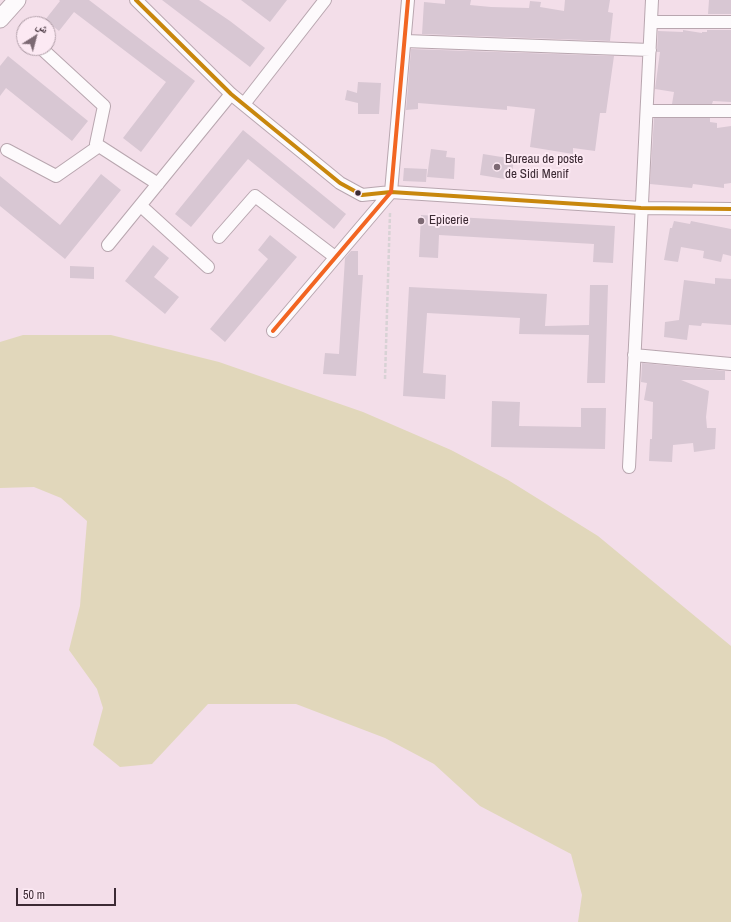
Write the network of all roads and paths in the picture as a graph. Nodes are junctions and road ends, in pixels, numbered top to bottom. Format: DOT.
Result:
graph roads {
  1 [pos="17,0"];
  2 [pos="136,0"];
  3 [pos="325,0"];
  4 [pos="408,0"];
  5 [pos="652,0"];
  6 [pos="0,19"];
  7 [pos="652,22"];
  8 [pos="731,22"];
  9 [pos="405,41"];
  10 [pos="650,50"];
  11 [pos="50,56"];
  12 [pos="231,94"];
  13 [pos="244,104"];
  14 [pos="647,110"];
  15 [pos="731,111"];
  16 [pos="99,146"];
  17 [pos="7,150"];
  18 [pos="158,184"];
  19 [pos="391,192"];
  20 [pos="141,206"];
  21 [pos="641,208"];
  22 [pos="731,209"];
  23 [pos="219,237"];
  24 [pos="108,245"];
  25 [pos="335,258"];
  26 [pos="208,267"];
  27 [pos="273,330"];
  28 [pos="634,355"];
  29 [pos="731,364"];
  30 [pos="386,379"];
  31 [pos="629,467"];
  1 -- 6 [label="main road"];
  2 -- 12 [label="street"];
  3 -- 13 [label="street"];
  4 -- 9 [label="street"];
  5 -- 7 [label="street"];
  7 -- 8 [label="street"];
  7 -- 10 [label="street"];
  9 -- 10 [label="street"];
  9 -- 19 [label="street"];
  10 -- 14 [label="street"];
  11 -- 16 [label="street"];
  12 -- 13 [label="street"];
  12 -- 18 [label="street"];
  13 -- 19 [label="street"];
  14 -- 15 [label="street"];
  14 -- 21 [label="street"];
  16 -- 17 [label="street"];
  16 -- 18 [label="street"];
  18 -- 20 [label="street"];
  19 -- 21 [label="street"];
  19 -- 25 [label="street"];
  19 -- 30 [label="path"];
  20 -- 24 [label="street"];
  20 -- 26 [label="street"];
  21 -- 22 [label="street"];
  21 -- 28 [label="street"];
  23 -- 25 [label="street"];
  25 -- 27 [label="street"];
  28 -- 29 [label="street"];
  28 -- 31 [label="street"];
}
